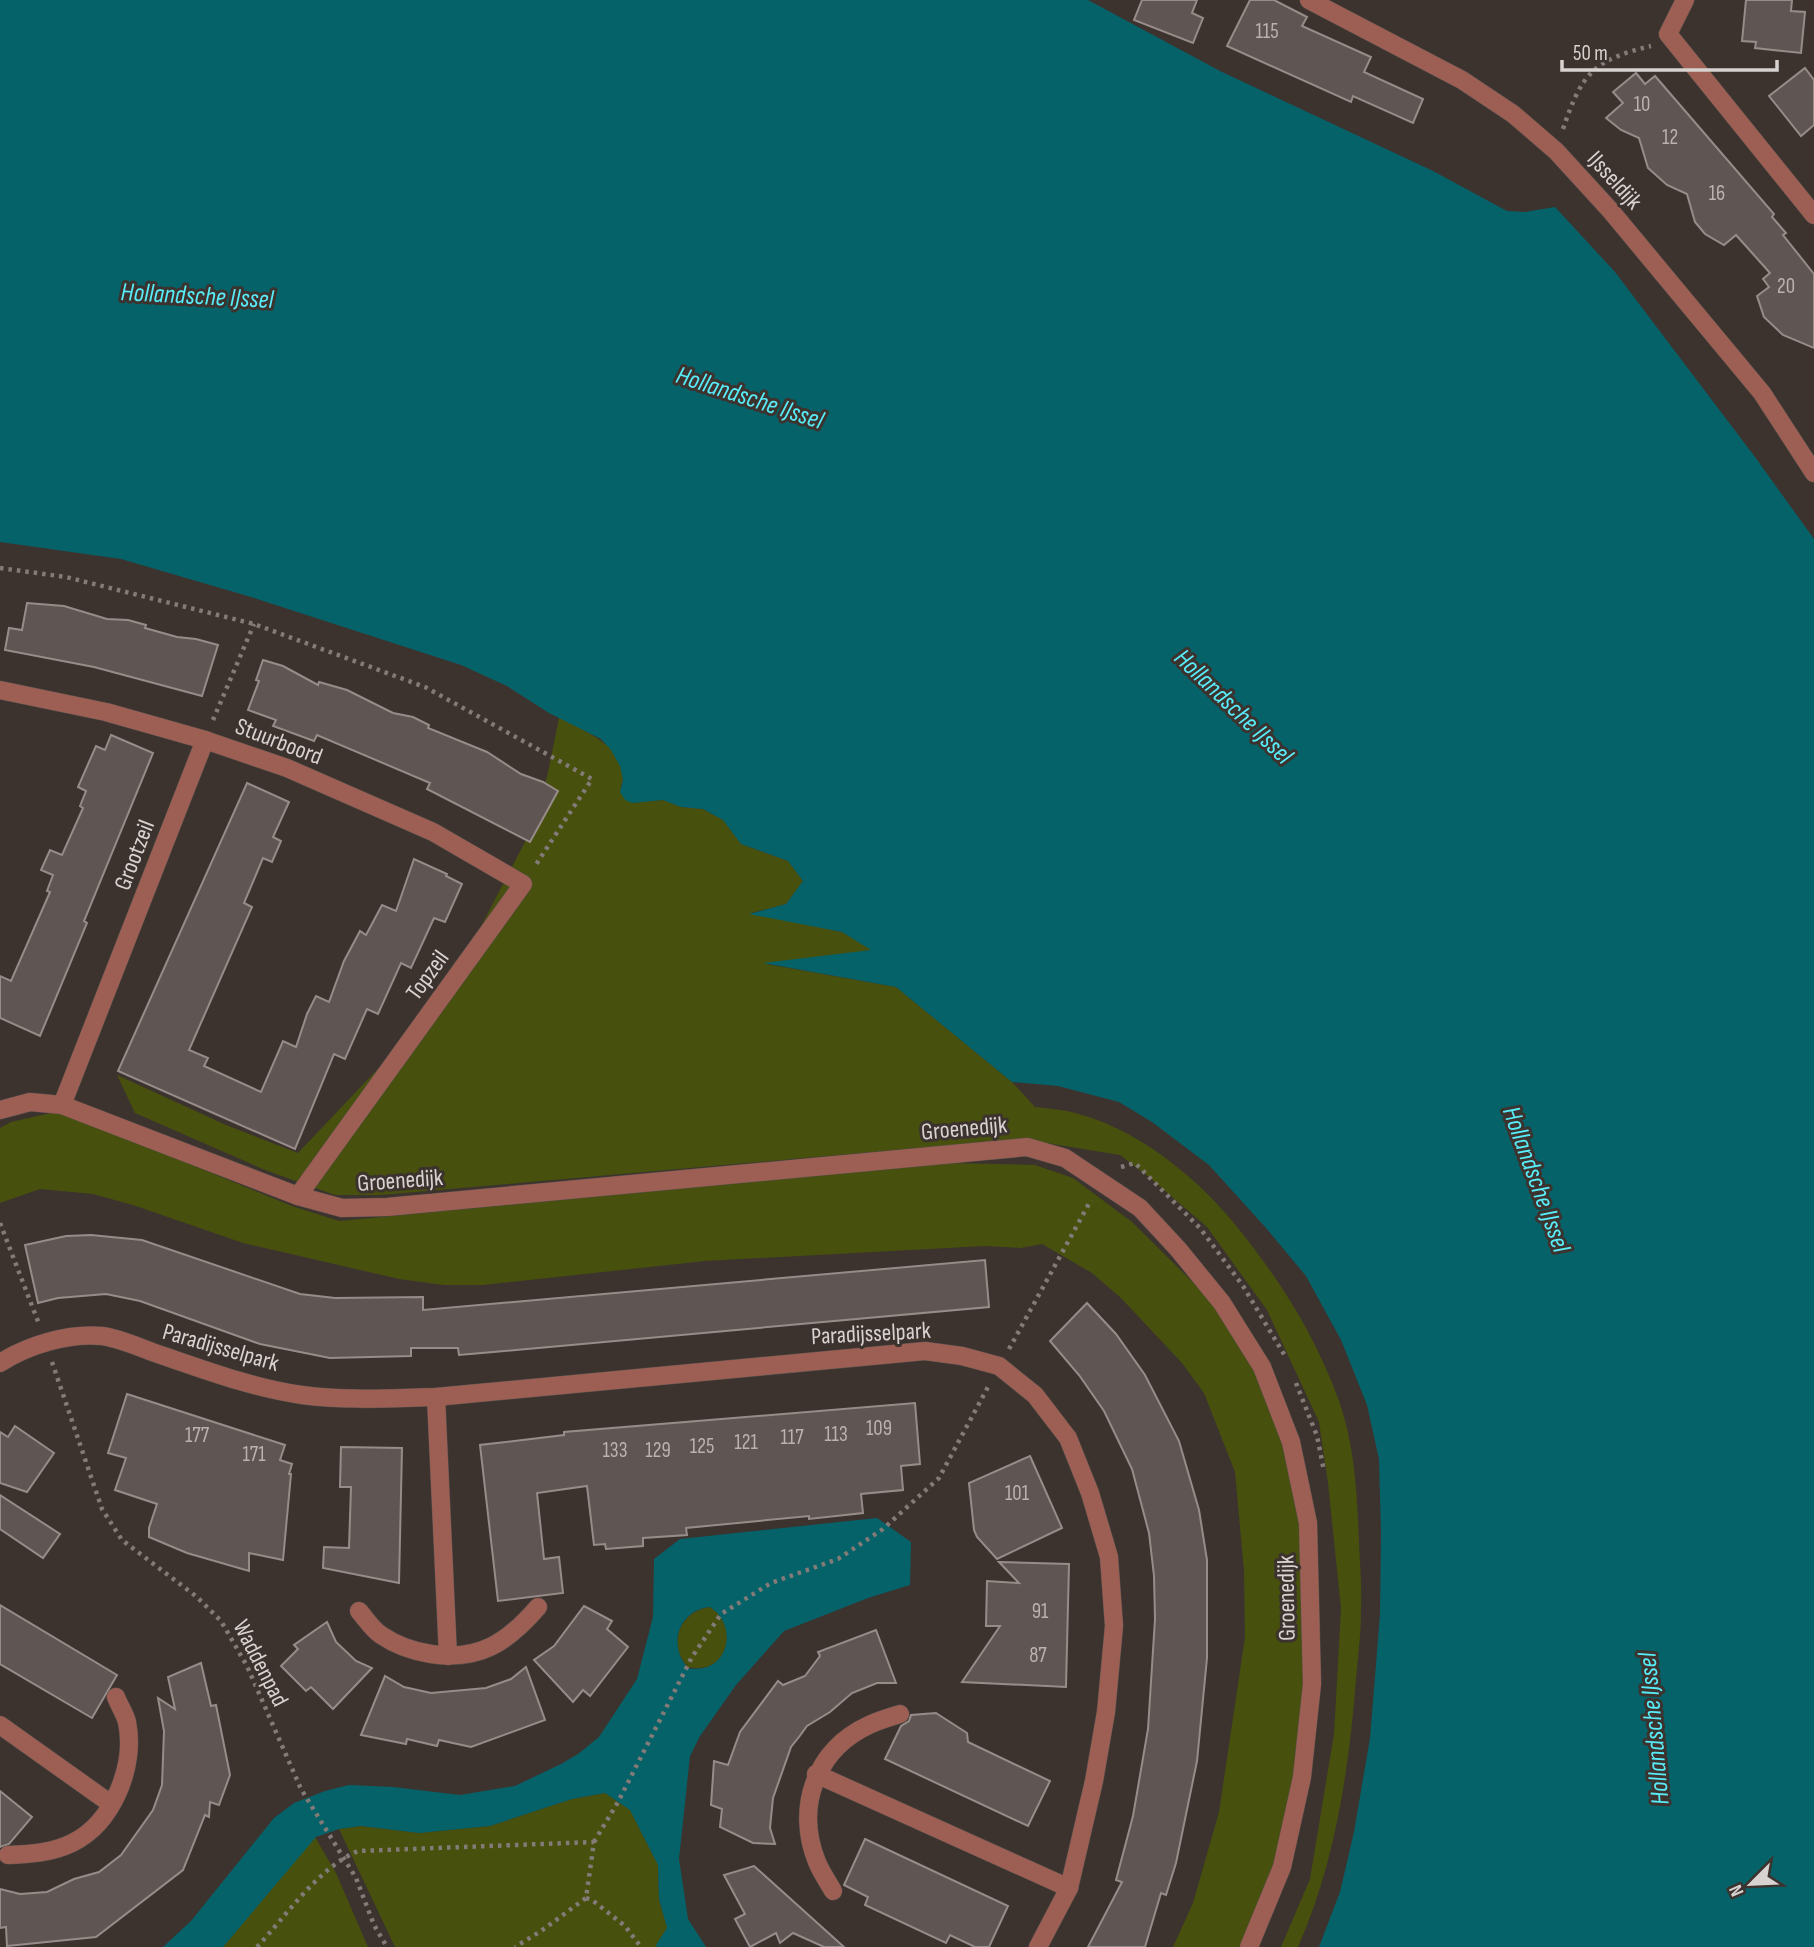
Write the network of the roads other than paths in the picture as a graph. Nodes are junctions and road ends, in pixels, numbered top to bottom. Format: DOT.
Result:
graph roads {
  1 [pos="1308,0"];
  2 [pos="1685,0"];
  3 [pos="1814,215"];
  4 [pos="1814,473"];
  5 [pos="0,690"];
  6 [pos="205,740"];
  7 [pos="523,884"];
  8 [pos="62,1105"];
  9 [pos="0,1110"];
  10 [pos="298,1196"];
  11 [pos="0,1363"];
  12 [pos="436,1397"];
  13 [pos="537,1607"];
  14 [pos="359,1611"];
  15 [pos="448,1656"];
  16 [pos="116,1697"];
  17 [pos="900,1714"];
  18 [pos="0,1725"];
  19 [pos="816,1774"];
  20 [pos="111,1804"];
  21 [pos="8,1855"];
  22 [pos="1069,1888"];
  23 [pos="834,1891"];
  24 [pos="1038,1947"];
  25 [pos="1249,1947"];
  1 -- 4 [label="street, IJsseldijk"];
  2 -- 3 [label="street"];
  5 -- 6 [label="street, Stuurboord"];
  6 -- 7 [label="street, Stuurboord"];
  6 -- 8 [label="street, Grootzeil"];
  7 -- 10 [label="street, Topzeil"];
  8 -- 9 [label="street, Groenedijk"];
  8 -- 10 [label="street, Groenedijk"];
  10 -- 25 [label="street, Groenedijk"];
  11 -- 12 [label="street, Paradijsselpark"];
  12 -- 15 [label="street"];
  12 -- 22 [label="street, Paradijsselpark"];
  13 -- 15 [label="street"];
  14 -- 15 [label="street"];
  16 -- 20 [label="street"];
  17 -- 19 [label="street"];
  18 -- 20 [label="street"];
  19 -- 22 [label="street"];
  19 -- 23 [label="street"];
  20 -- 21 [label="street"];
  22 -- 24 [label="street, Paradijsselpark"];
}
